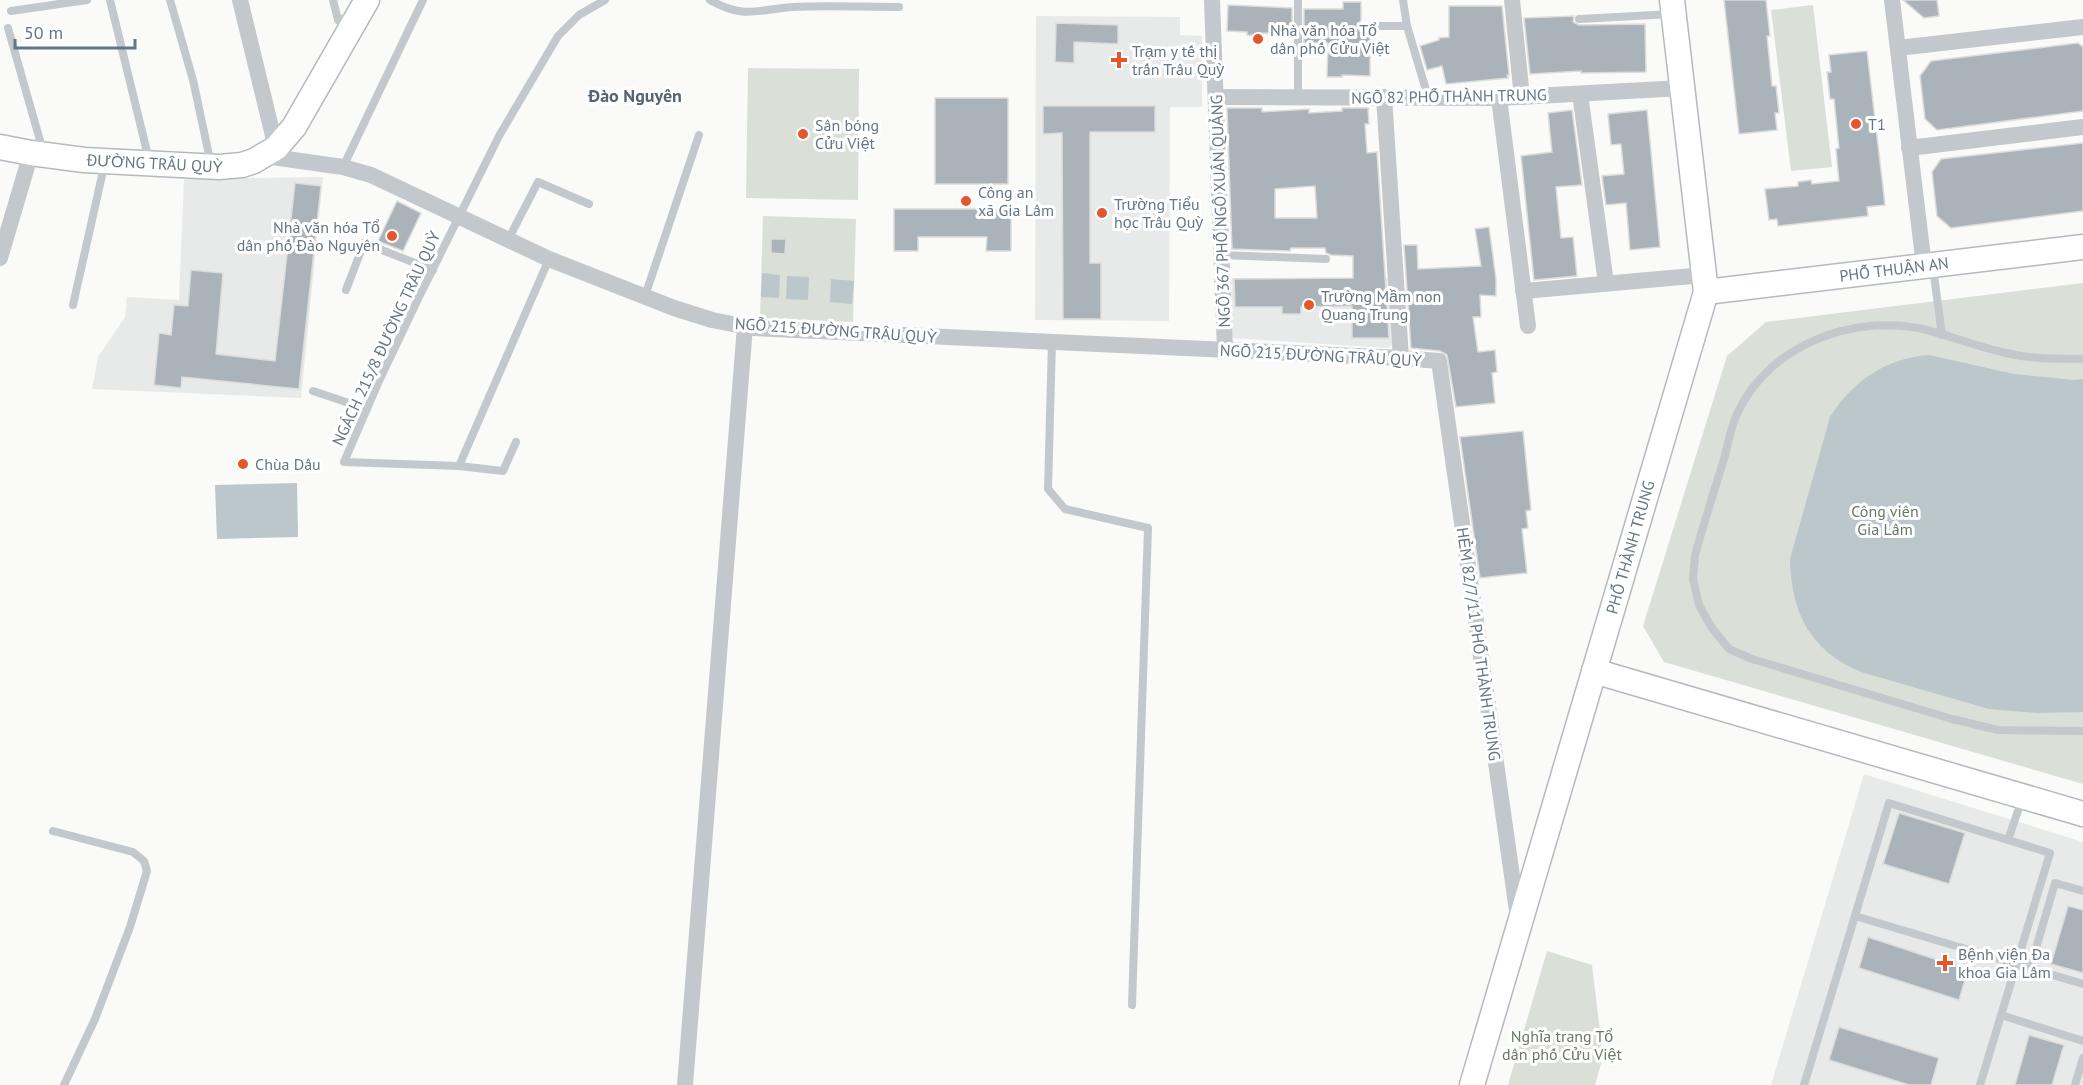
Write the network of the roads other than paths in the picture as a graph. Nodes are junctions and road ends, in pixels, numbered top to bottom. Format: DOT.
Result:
graph roads {
  1 [pos="87,0"];
  2 [pos="110,0"];
  3 [pos="170,0"];
  4 [pos="240,0"];
  5 [pos="333,0"];
  6 [pos="423,0"];
  7 [pos="605,0"];
  8 [pos="710,0"];
  9 [pos="1212,0"];
  10 [pos="1299,0"];
  11 [pos="1403,0"];
  12 [pos="1512,0"];
  13 [pos="1892,0"];
  14 [pos="791,4"];
  15 [pos="363,7"];
  16 [pos="899,7"];
  17 [pos="1672,7"];
  18 [pos="11,11"];
  19 [pos="1579,19"];
  20 [pos="1363,26"];
  21 [pos="1407,26"];
  22 [pos="2083,27"];
  23 [pos="8,28"];
  24 [pos="1898,48"];
  25 [pos="1682,88"];
  26 [pos="1580,94"];
  27 [pos="1216,97"];
  28 [pos="1298,97"];
  29 [pos="1384,97"];
  30 [pos="1428,97"];
  31 [pos="1522,97"];
  32 [pos="1499,98"];
  33 [pos="2083,127"];
  34 [pos="699,135"];
  35 [pos="0,147"];
  36 [pos="1909,148"];
  37 [pos="270,152"];
  38 [pos="38,154"];
  39 [pos="105,161"];
  40 [pos="150,163"];
  41 [pos="210,166"];
  42 [pos="343,167"];
  43 [pos="590,204"];
  44 [pos="460,217"];
  45 [pos="508,240"];
  46 [pos="2083,247"];
  47 [pos="1222,255"];
  48 [pos="0,258"];
  49 [pos="1326,258"];
  50 [pos="549,259"];
  51 [pos="1928,265"];
  52 [pos="433,270"];
  53 [pos="1705,283"];
  54 [pos="1606,284"];
  55 [pos="346,290"];
  56 [pos="1523,291"];
  57 [pos="645,297"];
  58 [pos="73,305"];
  59 [pos="745,326"];
  60 [pos="1528,326"];
  61 [pos="1942,335"];
  62 [pos="1052,342"];
  63 [pos="1225,350"];
  64 [pos="1401,358"];
  65 [pos="2083,359"];
  66 [pos="1439,362"];
  67 [pos="313,391"];
  68 [pos="367,409"];
  69 [pos="516,442"];
  70 [pos="459,466"];
  71 [pos="1594,670"];
  72 [pos="2083,731"];
  73 [pos="2023,796"];
  74 [pos="2083,814"];
  75 [pos="53,831"];
  76 [pos="2008,840"];
  77 [pos="2083,891"];
  78 [pos="1855,916"];
  79 [pos="1519,926"];
  80 [pos="2016,964"];
  81 [pos="2030,969"];
  82 [pos="2083,984"];
  83 [pos="1132,1005"];
  84 [pos="2001,1016"];
  85 [pos="2083,1041"];
  86 [pos="2083,1058"];
  87 [pos="64,1085"];
  88 [pos="685,1085"];
  89 [pos="1472,1085"];
  90 [pos="1804,1085"];
  91 [pos="1980,1085"];
  92 [pos="2075,1085"];
  1 -- 18 [label="lane"];
  2 -- 40 [label="lane"];
  3 -- 41 [label="lane"];
  4 -- 37 [label="street"];
  5 -- 15 [label="lane"];
  6 -- 42 [label="lane"];
  7 -- 44 [label="lane, NGÁCH 215/8 ĐƯỜNG TRÂU QUỲ"];
  8 -- 14 [label="lane"];
  9 -- 27 [label="street, NGÕ 367 PHỐ NGÔ XUÂN QUẢNG"];
  10 -- 28 [label="lane"];
  11 -- 21 [label="lane"];
  12 -- 31 [label="street"];
  13 -- 24 [label="street"];
  14 -- 16 [label="lane"];
  15 -- 37 [label="street"];
  17 -- 19 [label="lane"];
  17 -- 25 [label="street, PHỐ THÀNH TRUNG"];
  20 -- 21 [label="lane"];
  21 -- 30 [label="lane"];
  22 -- 24 [label="street"];
  23 -- 38 [label="lane"];
  24 -- 36 [label="street"];
  25 -- 26 [label="street, NGÕ 82 PHỐ THÀNH TRUNG"];
  25 -- 53 [label="street, PHỐ THÀNH TRUNG"];
  26 -- 31 [label="street, NGÕ 82 PHỐ THÀNH TRUNG"];
  26 -- 54 [label="street"];
  27 -- 28 [label="street, NGÕ 82 PHỐ THÀNH TRUNG"];
  27 -- 47 [label="street, NGÕ 367 PHỐ NGÔ XUÂN QUẢNG"];
  28 -- 29 [label="street, NGÕ 82 PHỐ THÀNH TRUNG"];
  29 -- 30 [label="street, NGÕ 82 PHỐ THÀNH TRUNG"];
  29 -- 64 [label="street"];
  30 -- 32 [label="street, NGÕ 82 PHỐ THÀNH TRUNG"];
  31 -- 32 [label="street, NGÕ 82 PHỐ THÀNH TRUNG"];
  32 -- 56 [label="street"];
  33 -- 36 [label="street"];
  34 -- 57 [label="lane"];
  35 -- 38 [label="street, ĐƯỜNG TRÂU QUỲ"];
  36 -- 51 [label="street"];
  37 -- 41 [label="street, ĐƯỜNG TRÂU QUỲ"];
  37 -- 42 [label="street, NGÕ 215 ĐƯỜNG TRÂU QUỲ"];
  38 -- 39 [label="street, ĐƯỜNG TRÂU QUỲ"];
  38 -- 48 [label="street"];
  39 -- 40 [label="street, ĐƯỜNG TRÂU QUỲ"];
  39 -- 58 [label="lane"];
  40 -- 41 [label="street, ĐƯỜNG TRÂU QUỲ"];
  42 -- 44 [label="street, NGÕ 215 ĐƯỜNG TRÂU QUỲ"];
  43 -- 45 [label="lane"];
  44 -- 45 [label="street, NGÕ 215 ĐƯỜNG TRÂU QUỲ"];
  44 -- 52 [label="lane, NGÁCH 215/8 ĐƯỜNG TRÂU QUỲ"];
  45 -- 50 [label="street, NGÕ 215 ĐƯỜNG TRÂU QUỲ"];
  46 -- 51 [label="street, PHỐ THUẬN AN"];
  47 -- 49 [label="lane"];
  47 -- 63 [label="street, NGÕ 367 PHỐ NGÔ XUÂN QUẢNG"];
  50 -- 57 [label="street, NGÕ 215 ĐƯỜNG TRÂU QUỲ"];
  50 -- 70 [label="lane"];
  51 -- 53 [label="street, PHỐ THUẬN AN"];
  51 -- 61 [label="lane"];
  52 -- 55 [label="lane"];
  52 -- 68 [label="lane, NGÁCH 215/8 ĐƯỜNG TRÂU QUỲ"];
  53 -- 54 [label="street"];
  53 -- 71 [label="street, PHỐ THÀNH TRUNG"];
  54 -- 56 [label="street"];
  56 -- 60 [label="street"];
  57 -- 59 [label="street, NGÕ 215 ĐƯỜNG TRÂU QUỲ"];
  59 -- 62 [label="street, NGÕ 215 ĐƯỜNG TRÂU QUỲ"];
  59 -- 88 [label="street"];
  61 -- 65 [label="lane"];
  61 -- 72 [label="lane"];
  62 -- 63 [label="street, NGÕ 215 ĐƯỜNG TRÂU QUỲ"];
  62 -- 83 [label="lane"];
  63 -- 64 [label="street, NGÕ 215 ĐƯỜNG TRÂU QUỲ"];
  64 -- 66 [label="street, NGÕ 215 ĐƯỜNG TRÂU QUỲ"];
  66 -- 79 [label="street, HẺM 82/7/11 PHỐ THÀNH TRUNG"];
  67 -- 68 [label="lane"];
  68 -- 70 [label="lane, NGÁCH 215/8 ĐƯỜNG TRÂU QUỲ"];
  69 -- 70 [label="lane, NGÁCH 215/8 ĐƯỜNG TRÂU QUỲ"];
  71 -- 73 [label="street"];
  71 -- 79 [label="street, PHỐ THÀNH TRUNG"];
  73 -- 74 [label="street"];
  73 -- 76 [label="lane"];
  75 -- 87 [label="lane"];
  76 -- 78 [label="lane"];
  76 -- 80 [label="lane"];
  77 -- 81 [label="lane"];
  78 -- 80 [label="lane"];
  78 -- 90 [label="lane"];
  79 -- 89 [label="street, PHỐ THÀNH TRUNG"];
  80 -- 81 [label="lane"];
  80 -- 84 [label="lane"];
  81 -- 82 [label="lane"];
  84 -- 85 [label="lane"];
  84 -- 91 [label="lane"];
  86 -- 92 [label="lane"];
}
